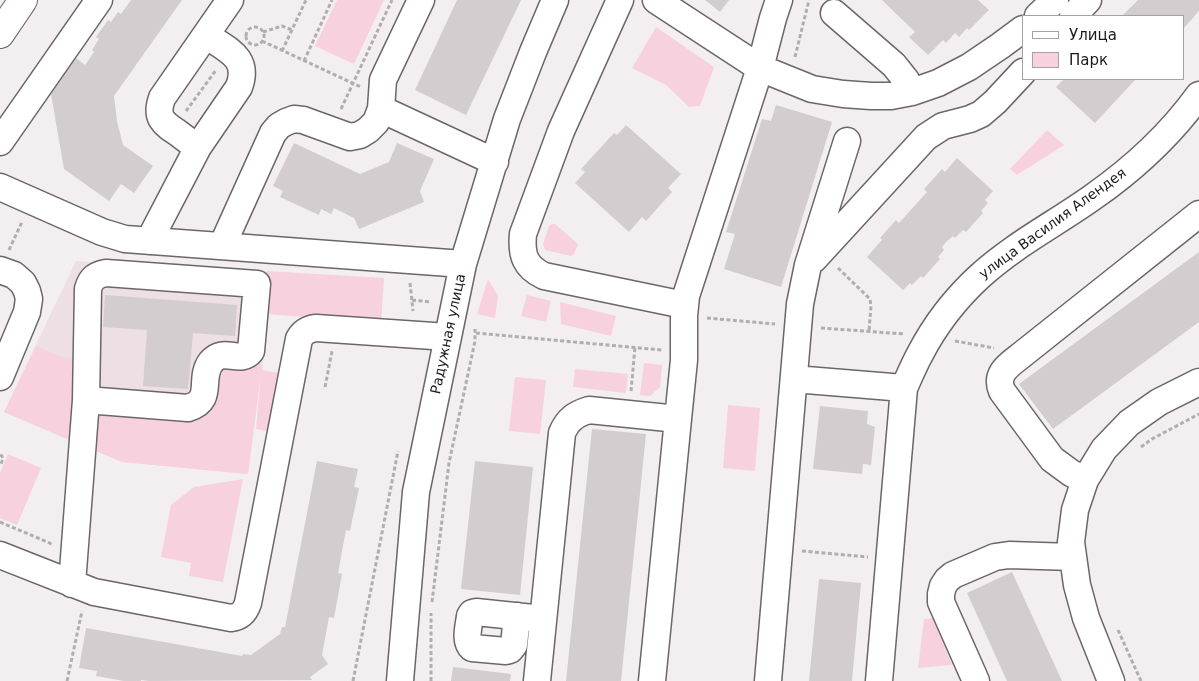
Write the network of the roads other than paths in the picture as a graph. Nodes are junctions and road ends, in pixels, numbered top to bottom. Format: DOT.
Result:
graph roads {
  1 [pos="24,0"];
  2 [pos="99,0"];
  3 [pos="230,0"];
  4 [pos="421,0"];
  5 [pos="555,0"];
  6 [pos="620,0"];
  7 [pos="656,0"];
  8 [pos="780,0"];
  9 [pos="1055,0"];
  10 [pos="1088,0"];
  11 [pos="834,13"];
  12 [pos="1039,15"];
  13 [pos="1074,15"];
  14 [pos="1022,30"];
  15 [pos="0,34"];
  16 [pos="206,35"];
  17 [pos="760,68"];
  18 [pos="1022,73"];
  19 [pos="912,92"];
  20 [pos="1199,95"];
  21 [pos="381,103"];
  22 [pos="847,141"];
  23 [pos="0,142"];
  24 [pos="198,147"];
  25 [pos="495,162"];
  26 [pos="0,188"];
  27 [pos="1199,214"];
  28 [pos="150,241"];
  29 [pos="222,246"];
  30 [pos="260,249"];
  31 [pos="814,258"];
  32 [pos="4,261"];
  33 [pos="463,264"];
  34 [pos="257,284"];
  35 [pos="684,306"];
  36 [pos="448,337"];
  37 [pos="0,377"];
  38 [pos="794,379"];
  39 [pos="1199,382"];
  40 [pos="904,388"];
  41 [pos="86,400"];
  42 [pos="678,419"];
  43 [pos="1085,480"];
  44 [pos="0,555"];
  45 [pos="1073,557"];
  46 [pos="79,587"];
  47 [pos="517,616"];
  48 [pos="543,619"];
  49 [pos="400,681"];
  50 [pos="538,681"];
  51 [pos="652,681"];
  52 [pos="768,681"];
  53 [pos="879,681"];
  54 [pos="976,681"];
  55 [pos="1111,681"];
  1 -- 15 [label="main road"];
  2 -- 23 [label="street"];
  3 -- 16 [label="street"];
  4 -- 21 [label="street"];
  5 -- 25 [label="street, Радужная улица"];
  6 -- 35 [label="street"];
  7 -- 17 [label="street"];
  8 -- 17 [label="street"];
  9 -- 12 [label="street"];
  10 -- 13 [label="street"];
  11 -- 19 [label="street"];
  14 -- 19 [label="street"];
  16 -- 24 [label="street"];
  16 -- 24 [label="street"];
  17 -- 19 [label="street"];
  17 -- 35 [label="street"];
  18 -- 31 [label="street"];
  20 -- 40 [label="street, улица Василия Алендея"];
  21 -- 25 [label="street"];
  21 -- 29 [label="street"];
  22 -- 31 [label="street"];
  24 -- 28 [label="street"];
  25 -- 33 [label="street, Радужная улица"];
  26 -- 28 [label="street"];
  27 -- 43 [label="street"];
  28 -- 29 [label="street"];
  29 -- 30 [label="street"];
  30 -- 33 [label="street"];
  30 -- 34 [label="street"];
  31 -- 38 [label="street"];
  32 -- 37 [label="street"];
  33 -- 36 [label="street, Радужная улица"];
  34 -- 41 [label="street"];
  34 -- 41 [label="street"];
  35 -- 42 [label="street"];
  36 -- 46 [label="street"];
  36 -- 49 [label="street, Радужная улица"];
  38 -- 40 [label="street"];
  38 -- 52 [label="street"];
  39 -- 43 [label="street"];
  40 -- 53 [label="street"];
  41 -- 46 [label="street"];
  42 -- 48 [label="street"];
  42 -- 51 [label="street"];
  43 -- 45 [label="street"];
  44 -- 46 [label="street"];
  45 -- 54 [label="street"];
  45 -- 55 [label="street"];
  47 -- 48 [label="street"];
  48 -- 50 [label="street"];
}
